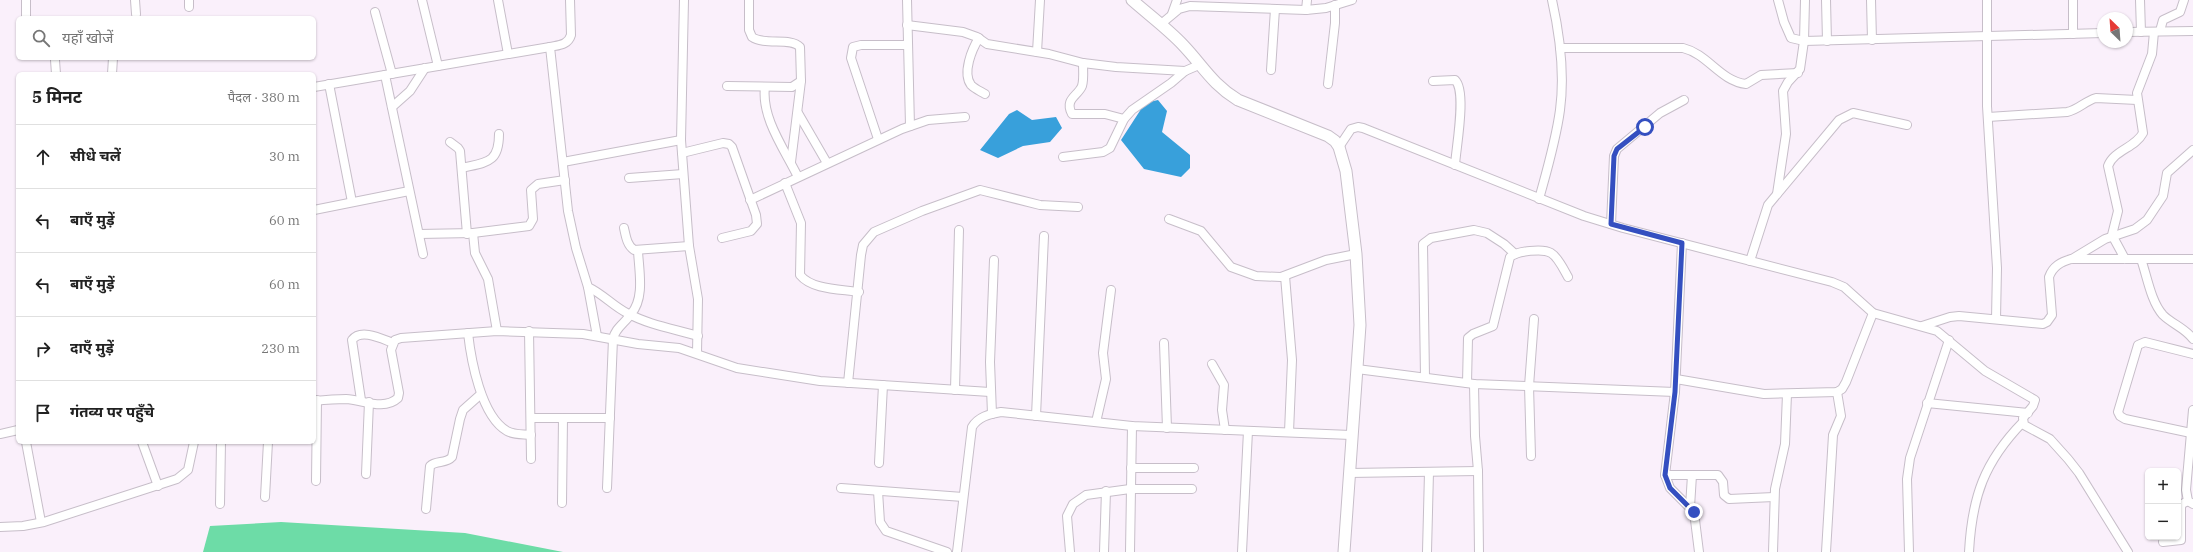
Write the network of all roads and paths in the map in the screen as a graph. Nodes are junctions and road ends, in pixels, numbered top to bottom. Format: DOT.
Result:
graph roads {
  1 [pos="26,0"];
  2 [pos="135,0"];
  3 [pos="422,0"];
  4 [pos="498,0"];
  5 [pos="570,0"];
  6 [pos="684,0"];
  7 [pos="749,0"];
  8 [pos="907,0"];
  9 [pos="1040,0"];
  10 [pos="1132,0"];
  11 [pos="1177,0"];
  12 [pos="1307,0"];
  13 [pos="1352,0"];
  14 [pos="1552,0"];
  15 [pos="1778,0"];
  16 [pos="1804,0"];
  17 [pos="1826,0"];
  18 [pos="1871,0"];
  19 [pos="1987,0"];
  20 [pos="2073,0"];
  21 [pos="2140,0"];
  22 [pos="2184,0"];
  23 [pos="1335,5"];
  24 [pos="1275,9"];
  25 [pos="1306,10"];
  26 [pos="375,12"];
  27 [pos="136,14"];
  28 [pos="1172,15"];
  29 [pos="26,16"];
  30 [pos="1161,24"];
  31 [pos="907,25"];
  32 [pos="2193,31"];
  33 [pos="2133,32"];
  34 [pos="2141,32"];
  35 [pos="2157,32"];
  36 [pos="2097,33"];
  37 [pos="2074,34"];
  38 [pos="1986,36"];
  39 [pos="979,38"];
  40 [pos="1872,40"];
  41 [pos="1804,41"];
  42 [pos="1827,41"];
  43 [pos="907,45"];
  44 [pos="550,47"];
  45 [pos="1560,48"];
  46 [pos="1037,52"];
  47 [pos="508,54"];
  48 [pos="55,60"];
  49 [pos="113,60"];
  50 [pos="1083,64"];
  51 [pos="1199,65"];
  52 [pos="438,66"];
  53 [pos="425,68"];
  54 [pos="1271,70"];
  55 [pos="1185,71"];
  56 [pos="56,72"];
  57 [pos="112,72"];
  58 [pos="1798,73"];
  59 [pos="388,74"];
  60 [pos="801,81"];
  61 [pos="1433,81"];
  62 [pos="329,84"];
  63 [pos="1328,84"];
  64 [pos="727,86"];
  65 [pos="316,87"];
  66 [pos="765,87"];
  67 [pos="985,94"];
  68 [pos="1684,100"];
  69 [pos="2137,100"];
  70 [pos="392,107"];
  71 [pos="798,113"];
  72 [pos="965,117"];
  73 [pos="1988,118"];
  74 [pos="1124,119"];
  75 [pos="1907,125"];
  76 [pos="910,126"];
  77 [pos="499,134"];
  78 [pos="878,139"];
  79 [pos="681,140"];
  80 [pos="450,142"];
  81 [pos="1339,147"];
  82 [pos="2193,150"];
  83 [pos="682,153"];
  84 [pos="1064,157"];
  85 [pos="563,162"];
  86 [pos="791,162"];
  87 [pos="827,163"];
  88 [pos="1455,165"];
  89 [pos="462,168"];
  90 [pos="683,174"];
  91 [pos="798,177"];
  92 [pos="629,178"];
  93 [pos="565,180"];
  94 [pos="786,183"];
  95 [pos="410,191"];
  96 [pos="1777,194"];
  97 [pos="1539,199"];
  98 [pos="750,200"];
  99 [pos="352,202"];
  100 [pos="1078,207"];
  101 [pos="316,210"];
  102 [pos="1169,219"];
  103 [pos="1611,224"];
  104 [pos="624,228"];
  105 [pos="959,230"];
  106 [pos="418,234"];
  107 [pos="470,234"];
  108 [pos="1044,236"];
  109 [pos="2112,236"];
  110 [pos="722,238"];
  111 [pos="1682,243"];
  112 [pos="689,246"];
  113 [pos="638,251"];
  114 [pos="423,254"];
  115 [pos="1356,254"];
  116 [pos="1515,254"];
  117 [pos="2071,259"];
  118 [pos="2125,259"];
  119 [pos="2141,259"];
  120 [pos="2193,259"];
  121 [pos="994,260"];
  122 [pos="1750,261"];
  123 [pos="1285,276"];
  124 [pos="1568,277"];
  125 [pos="588,287"];
  126 [pos="1110,290"];
  127 [pos="859,292"];
  128 [pos="1873,313"];
  129 [pos="631,315"];
  130 [pos="1534,319"];
  131 [pos="1996,319"];
  132 [pos="1921,326"];
  133 [pos="497,331"];
  134 [pos="529,332"];
  135 [pos="468,333"];
  136 [pos="597,336"];
  137 [pos="698,336"];
  138 [pos="612,339"];
  139 [pos="2193,339"];
  140 [pos="1949,340"];
  141 [pos="393,343"];
  142 [pos="1164,343"];
  143 [pos="697,353"];
  144 [pos="2193,354"];
  145 [pos="1212,364"];
  146 [pos="1357,369"];
  147 [pos="1426,377"];
  148 [pos="1676,379"];
  149 [pos="848,383"];
  150 [pos="1471,383"];
  151 [pos="883,385"];
  152 [pos="1529,386"];
  153 [pos="955,390"];
  154 [pos="990,392"];
  155 [pos="1675,392"];
  156 [pos="1837,392"];
  157 [pos="481,394"];
  158 [pos="1786,394"];
  159 [pos="316,400"];
  160 [pos="360,400"];
  161 [pos="369,402"];
  162 [pos="1927,403"];
  163 [pos="2193,410"];
  164 [pos="2028,413"];
  165 [pos="992,414"];
  166 [pos="1036,416"];
  167 [pos="531,418"];
  168 [pos="563,418"];
  169 [pos="610,418"];
  170 [pos="1096,422"];
  171 [pos="2023,422"];
  172 [pos="1132,426"];
  173 [pos="1167,428"];
  174 [pos="16,430"];
  175 [pos="1225,430"];
  176 [pos="1248,431"];
  177 [pos="1288,432"];
  178 [pos="2191,433"];
  179 [pos="0,434"];
  180 [pos="531,435"];
  181 [pos="1351,435"];
  182 [pos="26,444"];
  183 [pos="143,444"];
  184 [pos="194,444"];
  185 [pos="221,444"];
  186 [pos="268,444"];
  187 [pos="1531,456"];
  188 [pos="531,458"];
  189 [pos="879,463"];
  190 [pos="1131,468"];
  191 [pos="1194,468"];
  192 [pos="1478,471"];
  193 [pos="1429,472"];
  194 [pos="1349,473"];
  195 [pos="366,474"];
  196 [pos="1665,475"];
  197 [pos="1692,475"];
  198 [pos="316,482"];
  199 [pos="158,486"];
  200 [pos="606,488"];
  201 [pos="841,488"];
  202 [pos="1192,488"];
  203 [pos="1130,489"];
  204 [pos="1106,491"];
  205 [pos="878,492"];
  206 [pos="963,496"];
  207 [pos="265,497"];
  208 [pos="1774,497"];
  209 [pos="562,503"];
  210 [pos="2190,503"];
  211 [pos="220,504"];
  212 [pos="1690,507"];
  213 [pos="426,509"];
  214 [pos="41,522"];
  215 [pos="0,527"];
  216 [pos="2163,542"];
  217 [pos="2124,550"];
  218 [pos="947,552"];
  219 [pos="957,552"];
  220 [pos="1070,552"];
  221 [pos="1104,552"];
  222 [pos="1130,552"];
  223 [pos="1242,552"];
  224 [pos="1344,552"];
  225 [pos="1427,552"];
  226 [pos="1479,552"];
  227 [pos="1699,552"];
  228 [pos="1773,552"];
  229 [pos="1826,552"];
  230 [pos="1909,552"];
  231 [pos="1968,552"];
  1 -- 29 [label="street"];
  2 -- 27 [label="street"];
  3 -- 52 [label="street"];
  4 -- 47 [label="street"];
  5 -- 44 [label="street"];
  6 -- 79 [label="street"];
  7 -- 60 [label="street"];
  8 -- 31 [label="street"];
  9 -- 46 [label="street"];
  10 -- 30 [label="street"];
  11 -- 28 [label="street"];
  12 -- 25 [label="street"];
  13 -- 23 [label="street"];
  14 -- 45 [label="street"];
  15 -- 41 [label="street"];
  16 -- 41 [label="street"];
  17 -- 42 [label="street"];
  18 -- 40 [label="street"];
  19 -- 38 [label="street"];
  20 -- 37 [label="street"];
  21 -- 34 [label="street"];
  22 -- 35 [label="street"];
  23 -- 25 [label="street"];
  23 -- 63 [label="street"];
  24 -- 25 [label="street"];
  24 -- 28 [label="street"];
  24 -- 54 [label="street"];
  26 -- 59 [label="street"];
  28 -- 30 [label="street"];
  30 -- 51 [label="street"];
  31 -- 39 [label="street"];
  31 -- 43 [label="street"];
  32 -- 35 [label="street"];
  33 -- 34 [label="street"];
  34 -- 35 [label="street"];
  35 -- 69 [label="street"];
  36 -- 37 [label="street"];
  37 -- 38 [label="street"];
  38 -- 40 [label="street"];
  38 -- 73 [label="street"];
  39 -- 46 [label="street"];
  39 -- 67 [label="street"];
  40 -- 42 [label="street"];
  41 -- 42 [label="street"];
  41 -- 58 [label="street"];
  43 -- 76 [label="street"];
  43 -- 78 [label="street"];
  44 -- 47 [label="street"];
  44 -- 85 [label="street"];
  45 -- 58 [label="street"];
  45 -- 97 [label="street"];
  46 -- 50 [label="street"];
  47 -- 52 [label="street"];
  48 -- 56 [label="street"];
  49 -- 57 [label="street"];
  50 -- 55 [label="street"];
  50 -- 74 [label="street"];
  51 -- 55 [label="street"];
  51 -- 81 [label="street"];
  52 -- 53 [label="street"];
  53 -- 59 [label="street"];
  53 -- 70 [label="street"];
  55 -- 74 [label="street"];
  58 -- 96 [label="street"];
  59 -- 62 [label="street"];
  59 -- 70 [label="street"];
  60 -- 66 [label="street"];
  60 -- 71 [label="street"];
  61 -- 88 [label="street"];
  62 -- 65 [label="street"];
  62 -- 99 [label="street"];
  64 -- 66 [label="street"];
  66 -- 86 [label="street"];
  68 -- 103 [label="street"];
  69 -- 73 [label="street"];
  69 -- 109 [label="street"];
  70 -- 95 [label="street"];
  71 -- 86 [label="street"];
  71 -- 87 [label="street"];
  72 -- 76 [label="street"];
  73 -- 131 [label="street"];
  74 -- 84 [label="street"];
  75 -- 96 [label="street"];
  76 -- 78 [label="street"];
  77 -- 89 [label="street"];
  78 -- 87 [label="street"];
  79 -- 83 [label="street"];
  79 -- 85 [label="street"];
  80 -- 89 [label="street"];
  81 -- 88 [label="street"];
  81 -- 115 [label="street"];
  82 -- 109 [label="street"];
  83 -- 90 [label="street"];
  83 -- 98 [label="street"];
  85 -- 93 [label="street"];
  86 -- 91 [label="street"];
  87 -- 91 [label="street"];
  88 -- 97 [label="street"];
  89 -- 107 [label="street"];
  90 -- 92 [label="street"];
  90 -- 112 [label="street"];
  91 -- 94 [label="street"];
  93 -- 107 [label="street"];
  93 -- 125 [label="street"];
  94 -- 98 [label="street"];
  94 -- 127 [label="street"];
  95 -- 99 [label="street"];
  95 -- 106 [label="street"];
  96 -- 122 [label="street"];
  97 -- 103 [label="street"];
  98 -- 110 [label="street"];
  99 -- 101 [label="street"];
  100 -- 127 [label="street"];
  102 -- 123 [label="street"];
  103 -- 111 [label="street"];
  104 -- 113 [label="street"];
  105 -- 153 [label="street"];
  106 -- 107 [label="street"];
  106 -- 114 [label="street"];
  107 -- 133 [label="street"];
  108 -- 166 [label="street"];
  109 -- 117 [label="street"];
  109 -- 118 [label="street"];
  111 -- 122 [label="street"];
  111 -- 148 [label="street"];
  112 -- 113 [label="street"];
  112 -- 137 [label="street"];
  113 -- 129 [label="street"];
  115 -- 123 [label="street"];
  115 -- 146 [label="street"];
  116 -- 124 [label="street"];
  116 -- 147 [label="street"];
  116 -- 150 [label="street"];
  117 -- 118 [label="street"];
  117 -- 131 [label="street"];
  118 -- 119 [label="street"];
  119 -- 120 [label="street"];
  119 -- 139 [label="street"];
  121 -- 154 [label="street"];
  122 -- 128 [label="street"];
  123 -- 177 [label="street"];
  125 -- 129 [label="street"];
  125 -- 136 [label="street"];
  126 -- 170 [label="street"];
  127 -- 149 [label="street"];
  128 -- 132 [label="street"];
  128 -- 156 [label="street"];
  129 -- 137 [label="street"];
  129 -- 138 [label="street"];
  130 -- 152 [label="street"];
  131 -- 132 [label="street"];
  132 -- 140 [label="street"];
  133 -- 134 [label="street"];
  133 -- 135 [label="street"];
  134 -- 136 [label="street"];
  134 -- 167 [label="street"];
  135 -- 141 [label="street"];
  135 -- 157 [label="street"];
  136 -- 138 [label="street"];
  137 -- 143 [label="street"];
  138 -- 143 [label="street"];
  138 -- 169 [label="street"];
  140 -- 162 [label="street"];
  140 -- 164 [label="street"];
  141 -- 160 [label="street"];
  141 -- 161 [label="street"];
  142 -- 173 [label="street"];
  143 -- 149 [label="street"];
  144 -- 178 [label="street"];
  145 -- 175 [label="street"];
  146 -- 147 [label="street"];
  146 -- 181 [label="street"];
  147 -- 150 [label="street"];
  148 -- 155 [label="street"];
  148 -- 158 [label="street"];
  149 -- 151 [label="street"];
  150 -- 152 [label="street"];
  150 -- 192 [label="street"];
  151 -- 153 [label="street"];
  151 -- 189 [label="street"];
  152 -- 155 [label="street"];
  152 -- 187 [label="street"];
  153 -- 154 [label="street"];
  154 -- 165 [label="street"];
  155 -- 196 [label="street"];
  156 -- 158 [label="street"];
  156 -- 229 [label="street"];
  157 -- 180 [label="street"];
  157 -- 213 [label="street"];
  158 -- 208 [label="street"];
  159 -- 160 [label="street"];
  159 -- 198 [label="street"];
  160 -- 161 [label="street"];
  161 -- 195 [label="street"];
  162 -- 164 [label="street"];
  162 -- 230 [label="street"];
  163 -- 178 [label="street"];
  164 -- 171 [label="street"];
  165 -- 166 [label="street"];
  165 -- 206 [label="street"];
  166 -- 170 [label="street"];
  167 -- 168 [label="street"];
  167 -- 180 [label="street"];
  168 -- 169 [label="street"];
  168 -- 209 [label="street"];
  169 -- 200 [label="street"];
  170 -- 172 [label="street"];
  171 -- 217 [label="street"];
  171 -- 231 [label="street"];
  172 -- 173 [label="street"];
  172 -- 190 [label="street"];
  173 -- 175 [label="street"];
  174 -- 179 [label="street"];
  175 -- 176 [label="street"];
  176 -- 177 [label="street"];
  176 -- 223 [label="street"];
  177 -- 181 [label="street"];
  178 -- 210 [label="street"];
  180 -- 188 [label="street"];
  181 -- 194 [label="street"];
  182 -- 214 [label="street"];
  183 -- 199 [label="street"];
  184 -- 199 [label="street"];
  185 -- 211 [label="street"];
  186 -- 207 [label="street"];
  190 -- 191 [label="street"];
  190 -- 203 [label="street"];
  192 -- 193 [label="street"];
  192 -- 226 [label="street"];
  193 -- 194 [label="street"];
  193 -- 225 [label="street"];
  194 -- 224 [label="street"];
  196 -- 197 [label="street"];
  196 -- 212 [label="street"];
  197 -- 208 [label="street"];
  197 -- 212 [label="street"];
  199 -- 214 [label="street"];
  201 -- 205 [label="street"];
  202 -- 203 [label="street"];
  203 -- 204 [label="street"];
  203 -- 222 [label="street"];
  204 -- 220 [label="street"];
  204 -- 221 [label="street"];
  205 -- 206 [label="street"];
  205 -- 218 [label="street"];
  206 -- 219 [label="street"];
  208 -- 228 [label="street"];
  210 -- 216 [label="street"];
  212 -- 227 [label="street"];
  214 -- 215 [label="street"];
}
